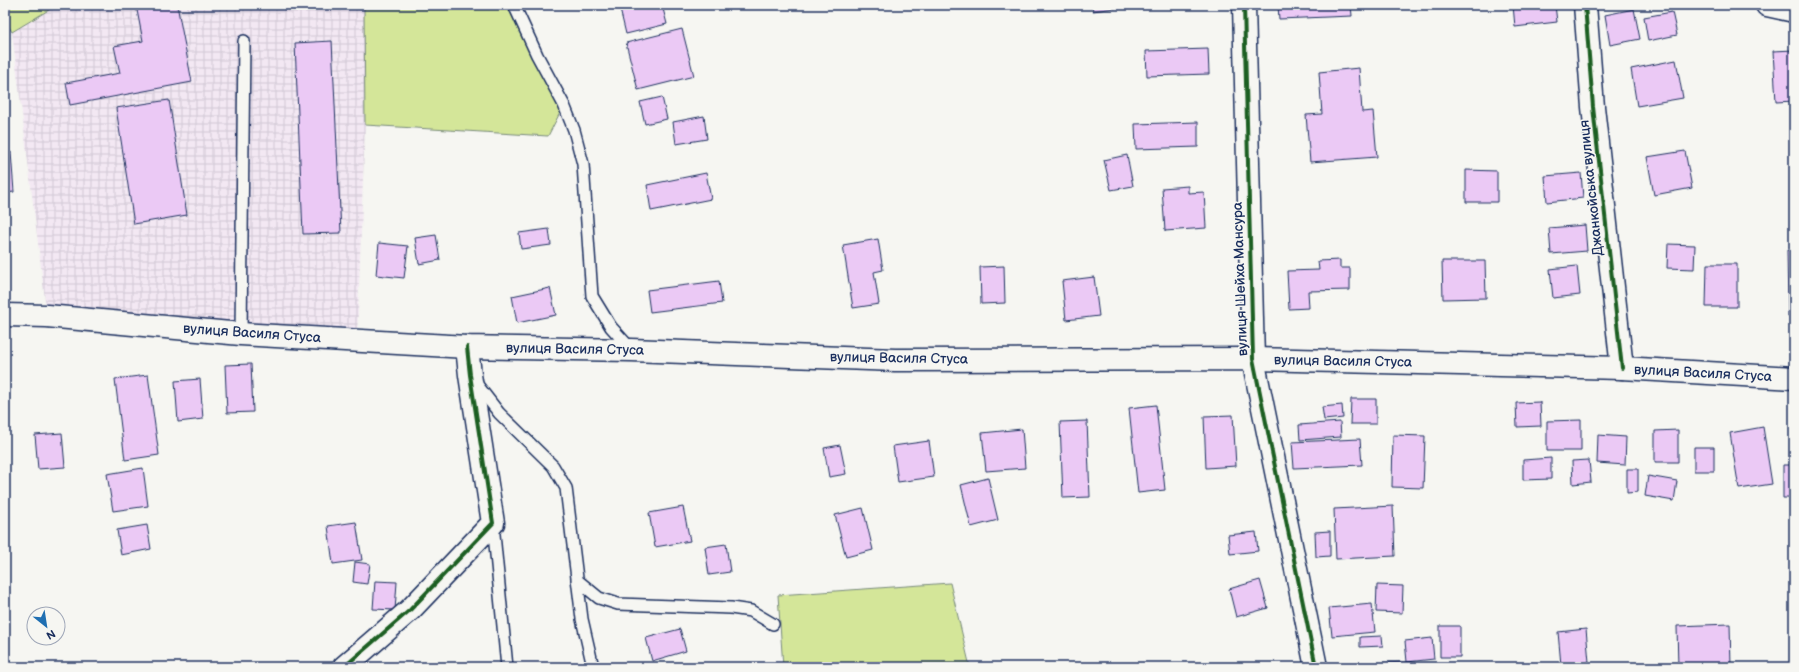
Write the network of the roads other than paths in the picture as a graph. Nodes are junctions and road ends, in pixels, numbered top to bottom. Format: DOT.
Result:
graph roads {
  1 [pos="514,5"];
  2 [pos="1244,5"];
  3 [pos="1585,5"];
  4 [pos="1767,5"];
  5 [pos="1794,11"];
  6 [pos="244,41"];
  7 [pos="5,315"];
  8 [pos="241,334"];
  9 [pos="467,347"];
  10 [pos="631,350"];
  11 [pos="1253,358"];
  12 [pos="1622,368"];
  13 [pos="470,375"];
  14 [pos="1794,378"];
  15 [pos="493,523"];
  16 [pos="577,580"];
  17 [pos="772,624"];
  18 [pos="344,667"];
  19 [pos="507,667"];
  20 [pos="593,667"];
  21 [pos="1316,667"];
  1 -- 10 [label="lane"];
  2 -- 11 [label="main road, вулиця Шейха Мансура"];
  3 -- 12 [label="main road, Джанкойська вулиця"];
  4 -- 5 [label="main road"];
  6 -- 8 [label="lane"];
  7 -- 8 [label="main road, вулиця Василя Стуса"];
  8 -- 9 [label="main road, вулиця Василя Стуса"];
  9 -- 10 [label="main road, вулиця Василя Стуса"];
  9 -- 13 [label="main road"];
  10 -- 11 [label="main road, вулиця Василя Стуса"];
  11 -- 12 [label="main road, вулиця Василя Стуса"];
  11 -- 21 [label="main road, вулиця Шейха Мансура"];
  12 -- 14 [label="main road, вулиця Василя Стуса"];
  13 -- 15 [label="main road"];
  13 -- 16 [label="lane"];
  15 -- 18 [label="main road"];
  15 -- 19 [label="lane"];
  16 -- 17 [label="lane"];
  16 -- 20 [label="lane"];
}
